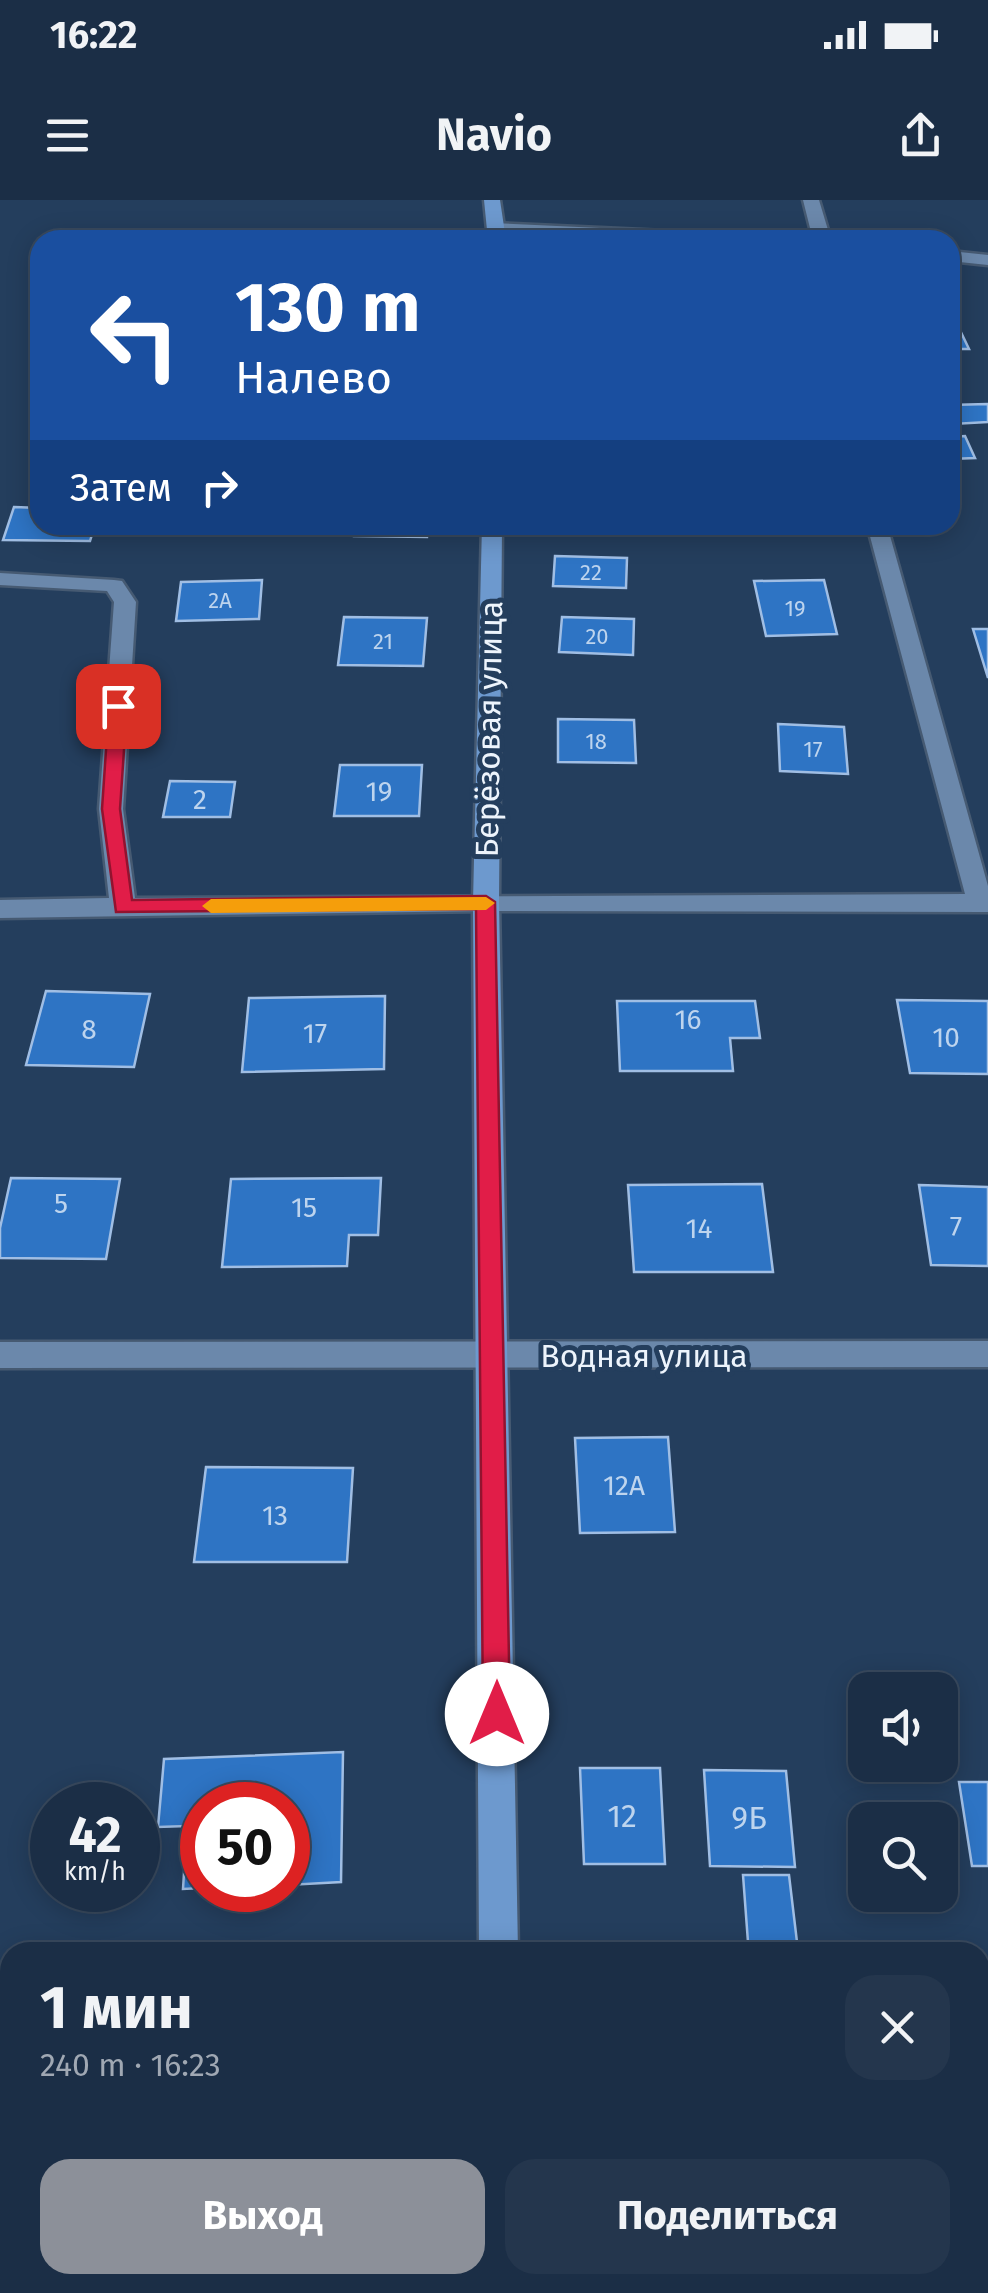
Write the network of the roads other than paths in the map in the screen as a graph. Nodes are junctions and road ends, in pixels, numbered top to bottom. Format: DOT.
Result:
graph roads {
  1 [pos="492,200"];
  2 [pos="811,200"];
  3 [pos="496,230"];
  4 [pos="819,230"];
  5 [pos="960,257"];
  6 [pos="988,260"];
  7 [pos="492,535"];
  8 [pos="880,535"];
  9 [pos="0,579"];
  10 [pos="486,902"];
  11 [pos="984,903"];
  12 [pos="123,907"];
  13 [pos="0,909"];
  14 [pos="0,1354"];
  15 [pos="988,1354"];
  16 [pos="494,1356"];
  17 [pos="499,1942"];
  1 -- 3 [label="main road"];
  2 -- 4 [label="street"];
  5 -- 6 [label="street"];
  7 -- 10 [label="main road, Берёзовая улица"];
  8 -- 11 [label="street"];
  9 -- 12 [label="street"];
  10 -- 11 [label="street"];
  10 -- 12 [label="street"];
  10 -- 16 [label="main road, Берёзовая улица"];
  12 -- 13 [label="street"];
  14 -- 16 [label="street, Водная улица"];
  15 -- 16 [label="street, Водная улица"];
  16 -- 17 [label="main road, Берёзовая улица"];
}
